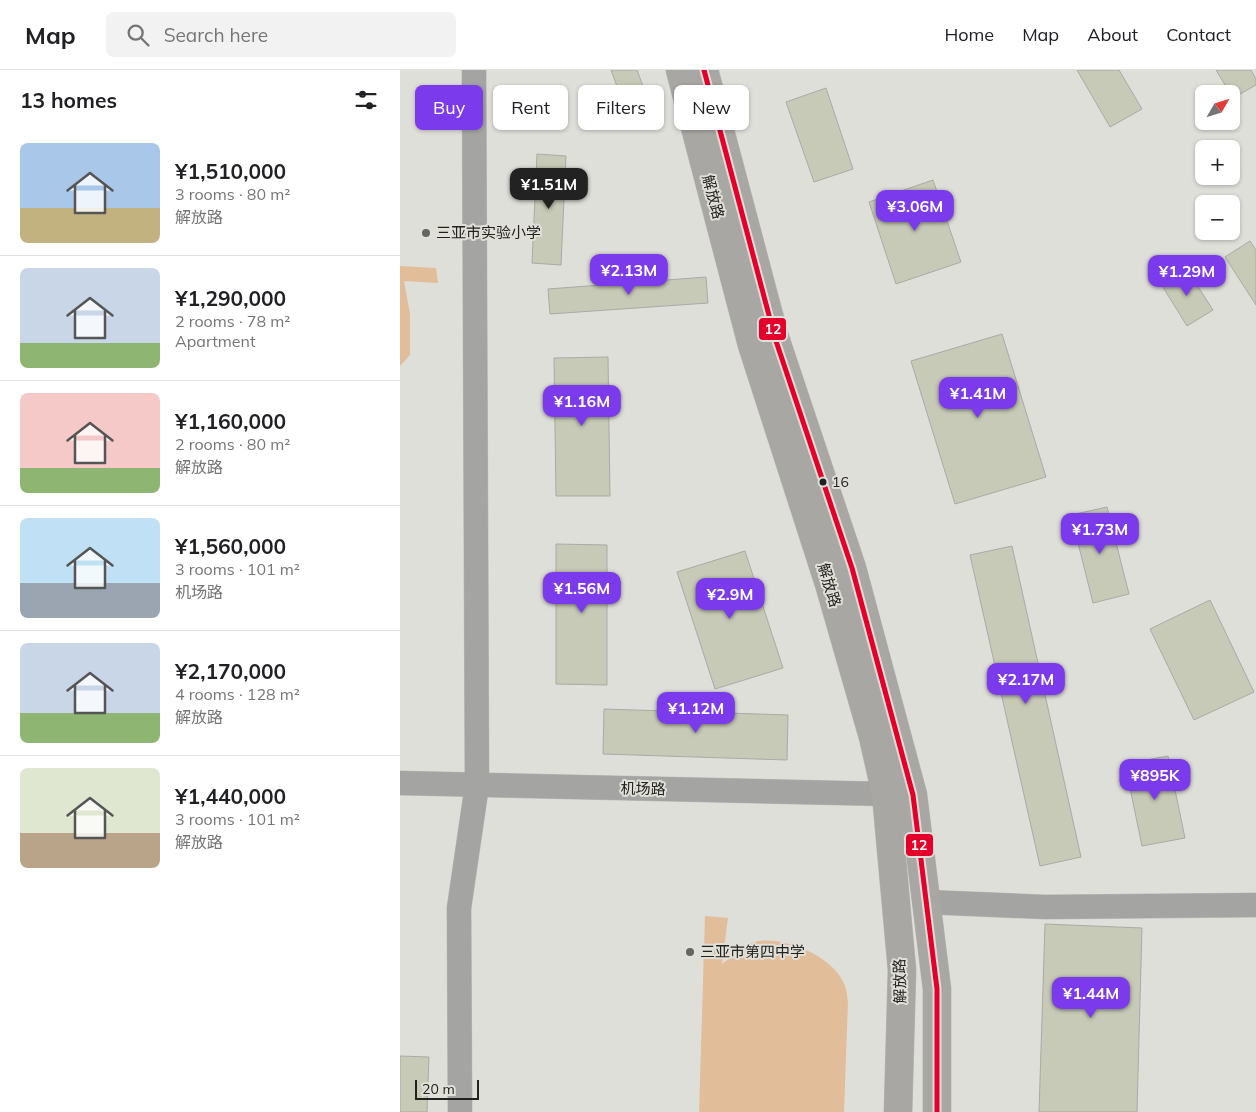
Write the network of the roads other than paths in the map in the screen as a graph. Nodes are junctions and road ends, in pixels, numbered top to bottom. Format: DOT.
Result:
graph roads {
  1 [pos="474,70"];
  2 [pos="680,70"];
  3 [pos="704,70"];
  4 [pos="400,783"];
  5 [pos="477,785"];
  6 [pos="886,794"];
  7 [pos="926,902"];
  8 [pos="1256,905"];
  9 [pos="460,1112"];
  10 [pos="898,1112"];
  11 [pos="937,1112"];
  1 -- 5 [label="street"];
  2 -- 6 [label="main road, 解放路"];
  3 -- 7 [label="main road, 解放路"];
  4 -- 5 [label="street, 机场路"];
  5 -- 6 [label="street, 机场路"];
  5 -- 9 [label="street"];
  6 -- 10 [label="main road, 解放路"];
  7 -- 8 [label="street"];
  7 -- 11 [label="main road, 解放路"];
}
